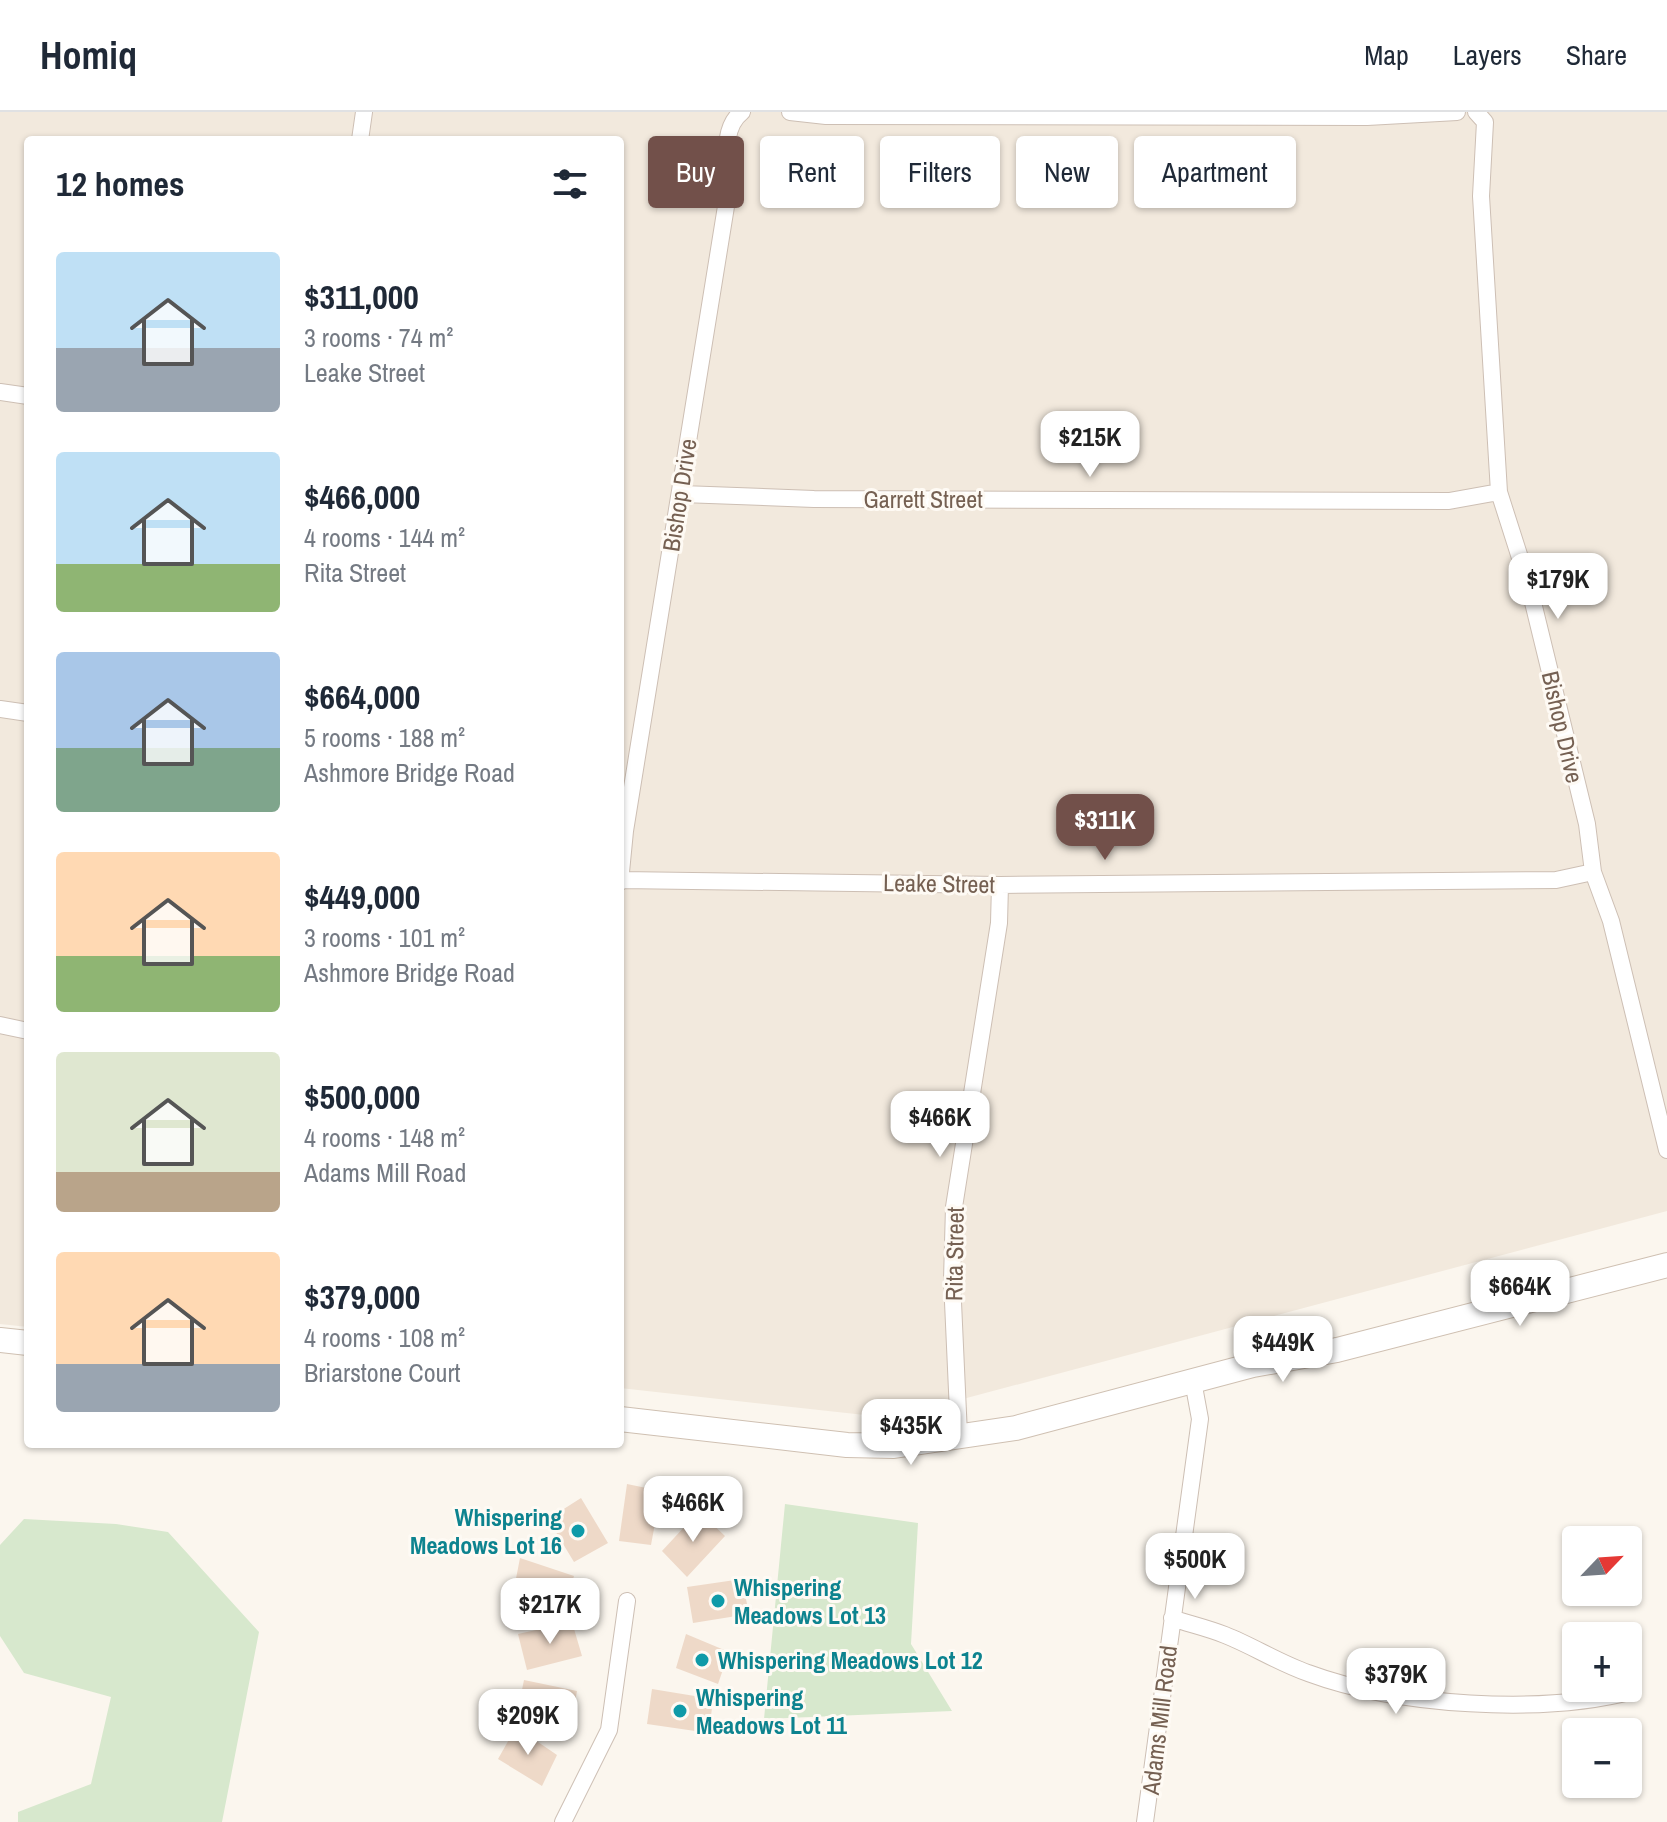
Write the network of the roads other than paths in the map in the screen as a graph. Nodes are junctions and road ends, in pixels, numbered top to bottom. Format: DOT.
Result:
graph roads {
  1 [pos="364,112"];
  2 [pos="742,112"];
  3 [pos="790,112"];
  4 [pos="1457,112"];
  5 [pos="1476,112"];
  6 [pos="361,136"];
  7 [pos="0,392"];
  8 [pos="24,395"];
  9 [pos="1499,492"];
  10 [pos="682,494"];
  11 [pos="0,709"];
  12 [pos="24,712"];
  13 [pos="624,841"];
  14 [pos="1593,872"];
  15 [pos="624,881"];
  16 [pos="1000,885"];
  17 [pos="0,1025"];
  18 [pos="24,1030"];
  19 [pos="1667,1150"];
  20 [pos="1667,1265"];
  21 [pos="0,1340"];
  22 [pos="24,1343"];
  23 [pos="1193,1381"];
  24 [pos="624,1419"];
  25 [pos="959,1435"];
  26 [pos="627,1601"];
  27 [pos="1172,1618"];
  28 [pos="1574,1702"];
  29 [pos="563,1822"];
  30 [pos="1145,1822"];
  1 -- 6 [label="street"];
  2 -- 10 [label="street, Bishop Drive"];
  3 -- 4 [label="street"];
  5 -- 9 [label="street, Bishop Drive"];
  7 -- 8 [label="street"];
  9 -- 10 [label="street, Garrett Street"];
  9 -- 14 [label="street, Bishop Drive"];
  10 -- 13 [label="street, Bishop Drive"];
  11 -- 12 [label="street"];
  14 -- 16 [label="street, Leake Street"];
  14 -- 19 [label="street, Bishop Drive"];
  15 -- 16 [label="street, Leake Street"];
  16 -- 25 [label="street, Rita Street"];
  17 -- 18 [label="street"];
  20 -- 23 [label="main road"];
  21 -- 22 [label="main road"];
  23 -- 25 [label="main road"];
  23 -- 27 [label="street, Adams Mill Road"];
  24 -- 25 [label="main road"];
  26 -- 29 [label="street"];
  27 -- 28 [label="street"];
  27 -- 30 [label="street, Adams Mill Road"];
}
